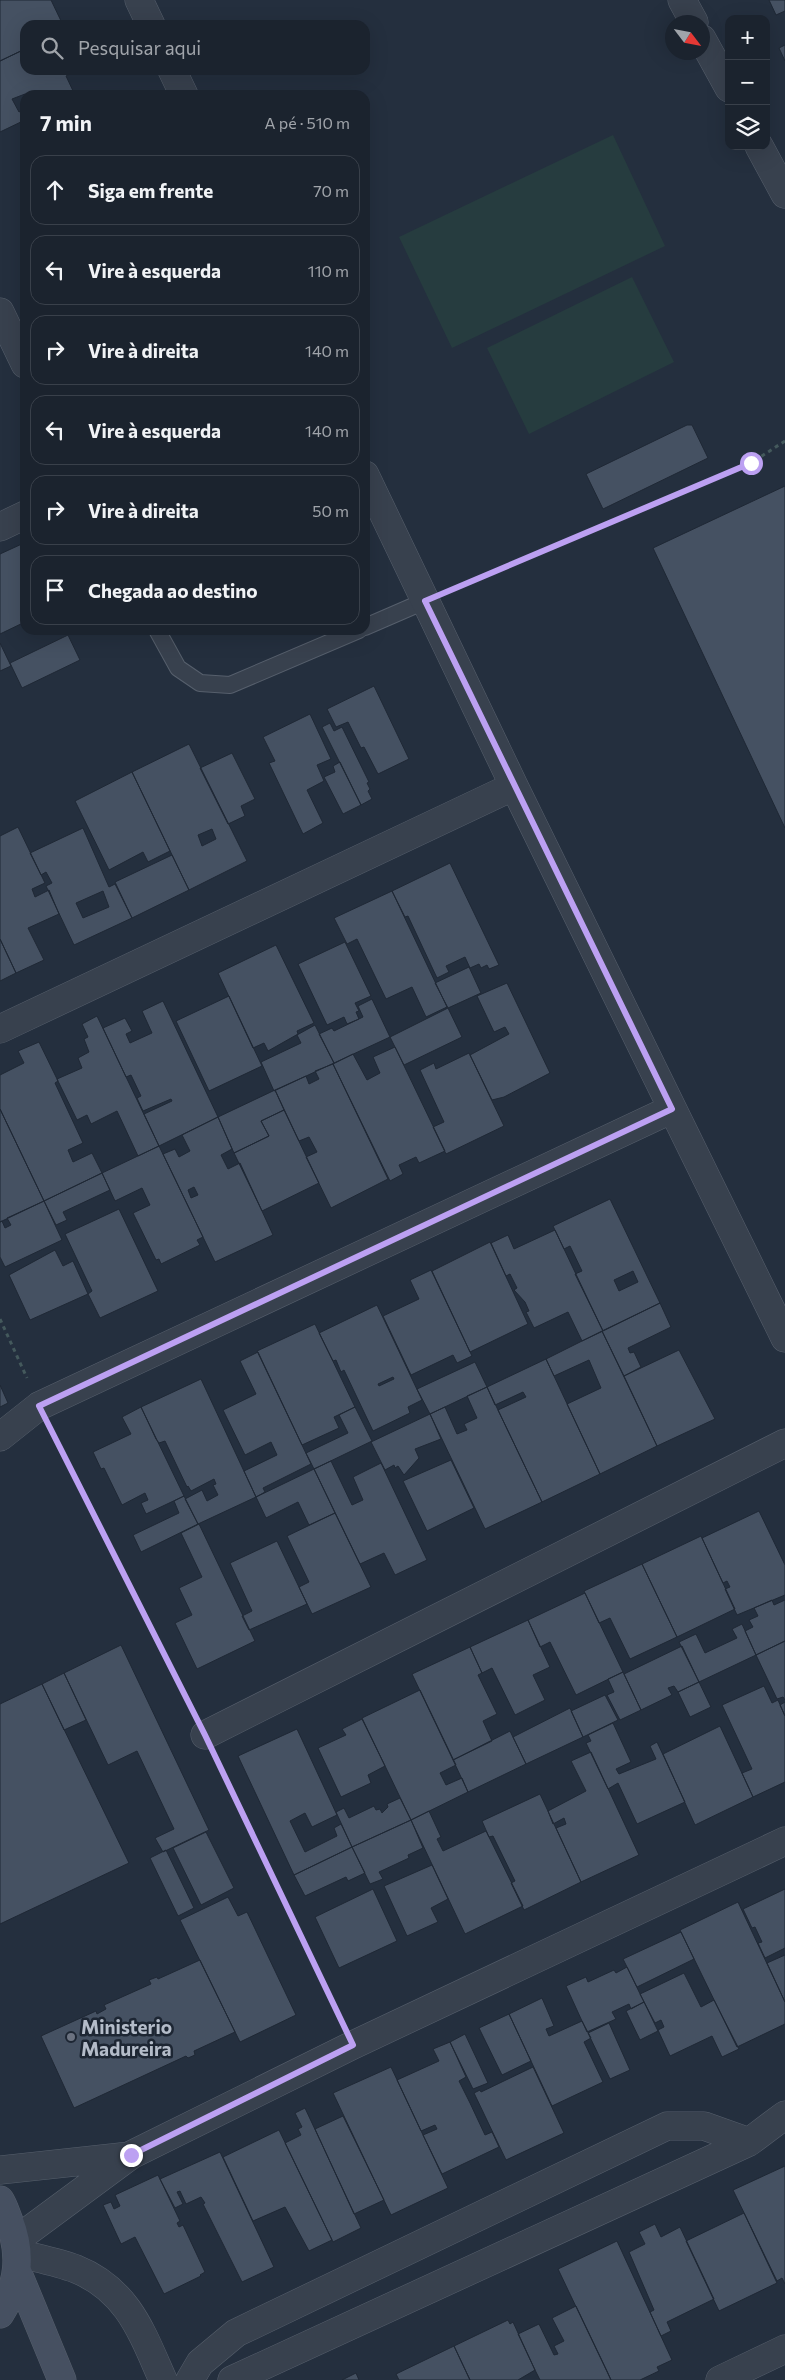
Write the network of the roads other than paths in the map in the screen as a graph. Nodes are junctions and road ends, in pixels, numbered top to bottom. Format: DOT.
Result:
graph roads {
  1 [pos="139,0"];
  2 [pos="682,0"];
  3 [pos="690,15"];
  4 [pos="149,20"];
  5 [pos="710,54"];
  6 [pos="174,75"];
  7 [pos="725,81"];
  8 [pos="182,90"];
  9 [pos="762,150"];
  10 [pos="785,194"];
  11 [pos="0,312"];
  12 [pos="20,354"];
  13 [pos="370,486"];
  14 [pos="20,517"];
  15 [pos="0,527"];
  16 [pos="425,601"];
  17 [pos="370,625"];
  18 [pos="160,635"];
  19 [pos="346,635"];
  20 [pos="514,786"];
  21 [pos="0,1029"];
  22 [pos="672,1109"];
  23 [pos="785,1338"];
  24 [pos="0,1437"];
  25 [pos="785,1443"];
  26 [pos="205,1735"];
  27 [pos="785,1841"];
  28 [pos="785,2115"];
  29 [pos="749,2142"];
  30 [pos="131,2155"];
  31 [pos="0,2170"];
  32 [pos="0,2200"];
  33 [pos="17,2255"];
  34 [pos="0,2314"];
  35 [pos="785,2349"];
  36 [pos="62,2380"];
  37 [pos="163,2380"];
  38 [pos="190,2380"];
  39 [pos="232,2380"];
  40 [pos="720,2380"];
  1 -- 4 [label="street"];
  2 -- 3 [label="street"];
  5 -- 7 [label="street"];
  6 -- 8 [label="street"];
  9 -- 10 [label="street"];
  11 -- 12 [label="street"];
  13 -- 16 [label="street"];
  14 -- 15 [label="street"];
  16 -- 17 [label="lane"];
  16 -- 20 [label="street"];
  18 -- 19 [label="lane"];
  20 -- 21 [label="street"];
  20 -- 22 [label="street"];
  22 -- 23 [label="street"];
  22 -- 24 [label="street"];
  25 -- 26 [label="street"];
  27 -- 30 [label="street"];
  28 -- 29 [label="street"];
  29 -- 38 [label="street"];
  29 -- 39 [label="street"];
  30 -- 31 [label="street"];
  30 -- 33 [label="street"];
  32 -- 33 [label="main road"];
  33 -- 34 [label="main road"];
  33 -- 36 [label="main road"];
  33 -- 37 [label="street"];
  35 -- 40 [label="street"];
}
